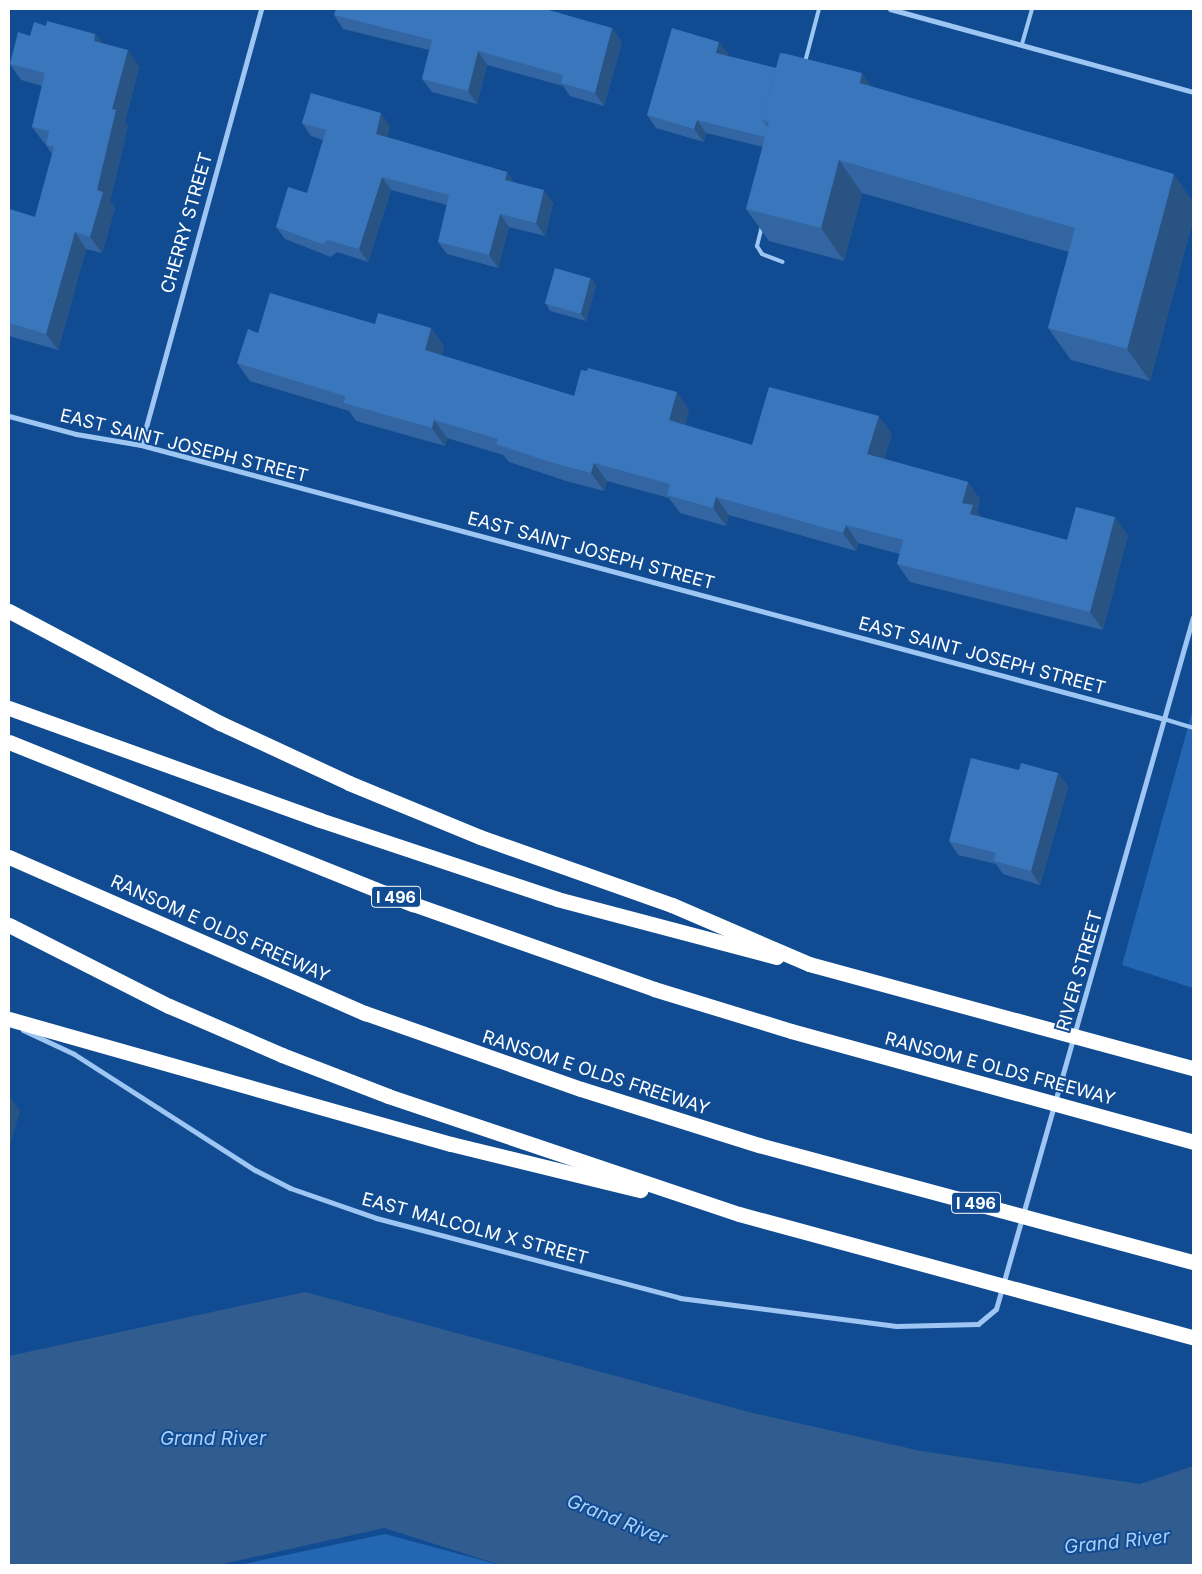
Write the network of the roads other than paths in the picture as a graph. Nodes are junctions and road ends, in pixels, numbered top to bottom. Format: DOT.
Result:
graph roads {
  1 [pos="261,9"];
  2 [pos="819,9"];
  3 [pos="890,9"];
  4 [pos="1032,9"];
  5 [pos="1022,44"];
  6 [pos="804,67"];
  7 [pos="1193,92"];
  8 [pos="765,218"];
  9 [pos="783,262"];
  10 [pos="9,416"];
  11 [pos="141,445"];
  12 [pos="9,611"];
  13 [pos="1193,618"];
  14 [pos="9,708"];
  15 [pos="1164,719"];
  16 [pos="1193,728"];
  17 [pos="9,742"];
  18 [pos="9,857"];
  19 [pos="9,925"];
  20 [pos="809,964"];
  21 [pos="9,1019"];
  22 [pos="9,1024"];
  23 [pos="1193,1068"];
  24 [pos="1193,1142"];
  25 [pos="739,1214"];
  26 [pos="1193,1262"];
  27 [pos="978,1324"];
  28 [pos="1193,1337"];
  1 -- 11 [label="street, CHERRY STREET"];
  2 -- 6 [label="lane"];
  3 -- 5 [label="street"];
  4 -- 5 [label="lane"];
  5 -- 7 [label="street"];
  8 -- 9 [label="lane"];
  10 -- 11 [label="street, EAST SAINT JOSEPH STREET"];
  11 -- 15 [label="street, EAST SAINT JOSEPH STREET"];
  12 -- 20 [label="highway"];
  13 -- 15 [label="street, RIVER STREET"];
  14 -- 20 [label="highway"];
  15 -- 16 [label="lane"];
  15 -- 27 [label="street, RIVER STREET"];
  17 -- 24 [label="highway, RANSOM E OLDS FREEWAY / I 496, bridge"];
  18 -- 26 [label="highway, RANSOM E OLDS FREEWAY / I 496, bridge"];
  19 -- 25 [label="highway"];
  20 -- 23 [label="highway, bridge"];
  21 -- 25 [label="highway"];
  22 -- 27 [label="street, EAST MALCOLM X STREET"];
  25 -- 28 [label="highway, bridge"];
}
